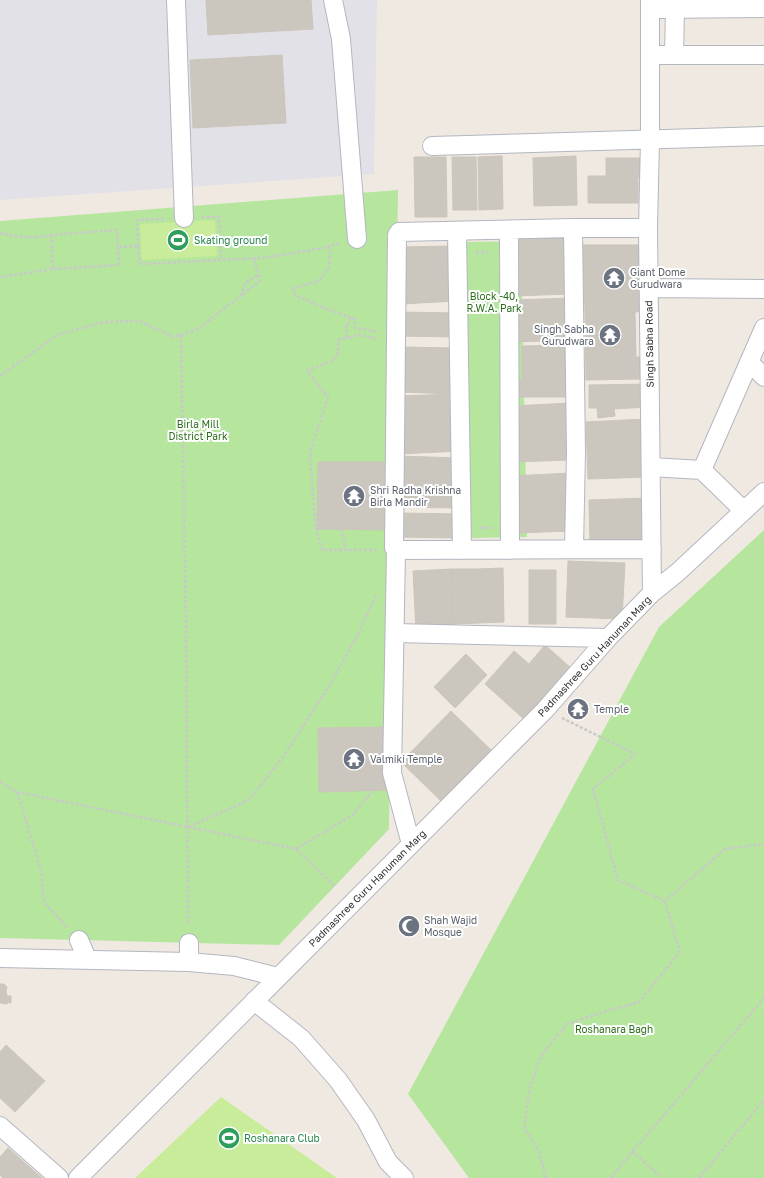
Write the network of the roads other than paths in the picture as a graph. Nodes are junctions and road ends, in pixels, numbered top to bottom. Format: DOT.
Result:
graph roads {
  1 [pos="176,0"];
  2 [pos="333,0"];
  3 [pos="650,5"];
  4 [pos="764,8"];
  5 [pos="675,9"];
  6 [pos="650,55"];
  7 [pos="674,55"];
  8 [pos="764,55"];
  9 [pos="764,136"];
  10 [pos="650,140"];
  11 [pos="432,146"];
  12 [pos="184,218"];
  13 [pos="573,228"];
  14 [pos="648,228"];
  15 [pos="509,230"];
  16 [pos="457,231"];
  17 [pos="357,239"];
  18 [pos="649,288"];
  19 [pos="764,289"];
  20 [pos="764,328"];
  21 [pos="749,362"];
  22 [pos="764,377"];
  23 [pos="651,467"];
  24 [pos="702,470"];
  25 [pos="764,492"];
  26 [pos="744,511"];
  27 [pos="652,548"];
  28 [pos="574,549"];
  29 [pos="396,550"];
  30 [pos="462,550"];
  31 [pos="510,550"];
  32 [pos="652,592"];
  33 [pos="395,633"];
  34 [pos="608,638"];
  35 [pos="411,844"];
  36 [pos="79,940"];
  37 [pos="188,943"];
  38 [pos="0,958"];
  39 [pos="87,959"];
  40 [pos="189,962"];
  41 [pos="278,977"];
  42 [pos="254,1001"];
  43 [pos="1,1131"];
  44 [pos="59,1178"];
  45 [pos="78,1178"];
  46 [pos="404,1178"];
  1 -- 12 [label="street"];
  2 -- 17 [label="street"];
  3 -- 5 [label="street"];
  3 -- 6 [label="street, Singh Sabha Road"];
  4 -- 5 [label="street"];
  5 -- 7 [label="street"];
  6 -- 7 [label="street"];
  6 -- 10 [label="street, Singh Sabha Road"];
  7 -- 8 [label="street"];
  9 -- 10 [label="street"];
  10 -- 11 [label="street"];
  10 -- 14 [label="street, Singh Sabha Road"];
  13 -- 14 [label="street"];
  13 -- 15 [label="street"];
  13 -- 28 [label="street"];
  14 -- 18 [label="street, Singh Sabha Road"];
  15 -- 16 [label="street"];
  15 -- 31 [label="street"];
  16 -- 29 [label="street"];
  16 -- 30 [label="street"];
  18 -- 19 [label="street"];
  18 -- 23 [label="street, Singh Sabha Road"];
  20 -- 21 [label="street"];
  21 -- 22 [label="street"];
  21 -- 24 [label="street"];
  23 -- 24 [label="street"];
  23 -- 27 [label="street, Singh Sabha Road"];
  24 -- 26 [label="street"];
  25 -- 26 [label="street, Padmashree Guru Hanuman Marg"];
  26 -- 32 [label="street, Padmashree Guru Hanuman Marg"];
  27 -- 28 [label="street"];
  27 -- 32 [label="street, Singh Sabha Road"];
  28 -- 31 [label="street"];
  29 -- 30 [label="street"];
  29 -- 33 [label="street"];
  30 -- 31 [label="street"];
  32 -- 34 [label="street, Padmashree Guru Hanuman Marg"];
  33 -- 34 [label="street"];
  33 -- 35 [label="street"];
  34 -- 35 [label="street, Padmashree Guru Hanuman Marg"];
  35 -- 41 [label="street, Padmashree Guru Hanuman Marg"];
  36 -- 39 [label="street"];
  37 -- 40 [label="street"];
  38 -- 39 [label="street"];
  39 -- 40 [label="street"];
  40 -- 41 [label="street"];
  41 -- 42 [label="street, Padmashree Guru Hanuman Marg"];
  42 -- 45 [label="street, Padmashree Guru Hanuman Marg"];
  42 -- 46 [label="street"];
  43 -- 44 [label="street"];
}
